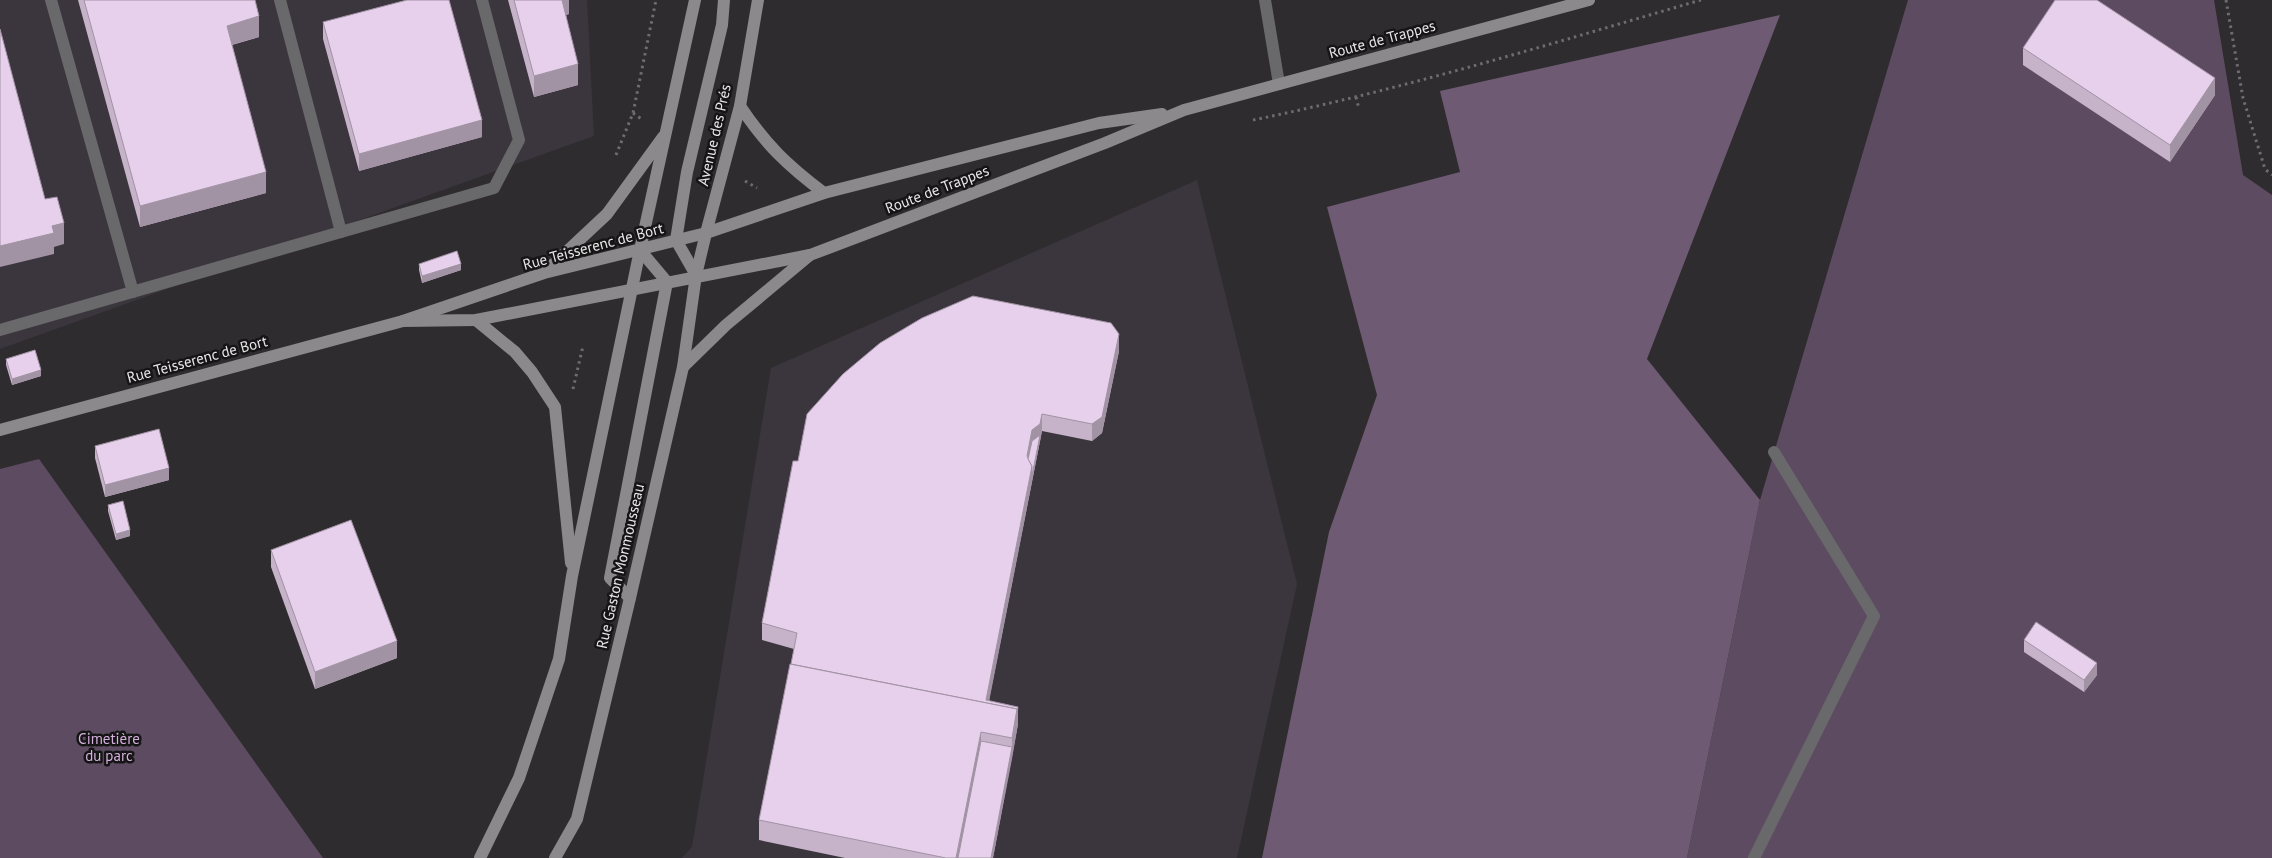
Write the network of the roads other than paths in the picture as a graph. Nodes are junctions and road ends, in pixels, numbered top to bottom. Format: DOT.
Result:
graph roads {
  1 [pos="51,0"];
  2 [pos="280,0"];
  3 [pos="482,0"];
  4 [pos="695,0"];
  5 [pos="724,0"];
  6 [pos="758,0"];
  7 [pos="1265,0"];
  8 [pos="1589,0"];
  9 [pos="1279,84"];
  10 [pos="740,106"];
  11 [pos="1184,110"];
  12 [pos="666,133"];
  13 [pos="824,193"];
  14 [pos="341,232"];
  15 [pos="706,233"];
  16 [pos="676,240"];
  17 [pos="640,250"];
  18 [pos="810,254"];
  19 [pos="544,273"];
  20 [pos="696,275"];
  21 [pos="667,282"];
  22 [pos="632,290"];
  23 [pos="133,292"];
  24 [pos="476,320"];
  25 [pos="403,321"];
  26 [pos="0,330"];
  27 [pos="683,367"];
  28 [pos="0,430"];
  29 [pos="1774,452"];
  30 [pos="572,576"];
  31 [pos="630,598"];
  32 [pos="480,858"];
  33 [pos="555,858"];
  34 [pos="1754,858"];
  1 -- 23 [label="lane"];
  2 -- 14 [label="lane"];
  3 -- 14 [label="lane"];
  4 -- 12 [label="main road"];
  5 -- 16 [label="main road"];
  6 -- 10 [label="main road, Avenue des Prés"];
  7 -- 9 [label="lane"];
  8 -- 9 [label="main road, Route de Trappes"];
  9 -- 11 [label="main road, Route de Trappes"];
  10 -- 13 [label="main road"];
  10 -- 15 [label="main road, Avenue des Prés"];
  11 -- 13 [label="main road, Route de Trappes"];
  11 -- 18 [label="main road, Route de Trappes"];
  12 -- 17 [label="main road"];
  12 -- 19 [label="main road"];
  13 -- 15 [label="main road, Route de Trappes"];
  14 -- 23 [label="lane"];
  15 -- 16 [label="main road, Rue Teisserenc de Bort"];
  15 -- 20 [label="main road, Avenue des Prés"];
  16 -- 17 [label="main road, Rue Teisserenc de Bort"];
  16 -- 20 [label="main road"];
  17 -- 19 [label="main road, Rue Teisserenc de Bort"];
  17 -- 21 [label="main road"];
  17 -- 22 [label="main road"];
  18 -- 20 [label="main road, Route de Trappes"];
  18 -- 27 [label="main road"];
  19 -- 25 [label="main road, Rue Teisserenc de Bort"];
  20 -- 21 [label="main road, Rue Teisserenc de Bort"];
  20 -- 27 [label="main road, Rue Gaston Monmousseau"];
  21 -- 22 [label="main road, Rue Teisserenc de Bort"];
  21 -- 31 [label="main road"];
  22 -- 24 [label="main road, Rue Teisserenc de Bort"];
  22 -- 30 [label="main road"];
  23 -- 26 [label="lane"];
  24 -- 25 [label="main road, Rue Teisserenc de Bort"];
  24 -- 30 [label="main road"];
  25 -- 28 [label="main road, Rue Teisserenc de Bort"];
  27 -- 31 [label="main road, Rue Gaston Monmousseau"];
  29 -- 34 [label="lane"];
  30 -- 32 [label="main road"];
  31 -- 33 [label="main road, Rue Gaston Monmousseau"];
}
